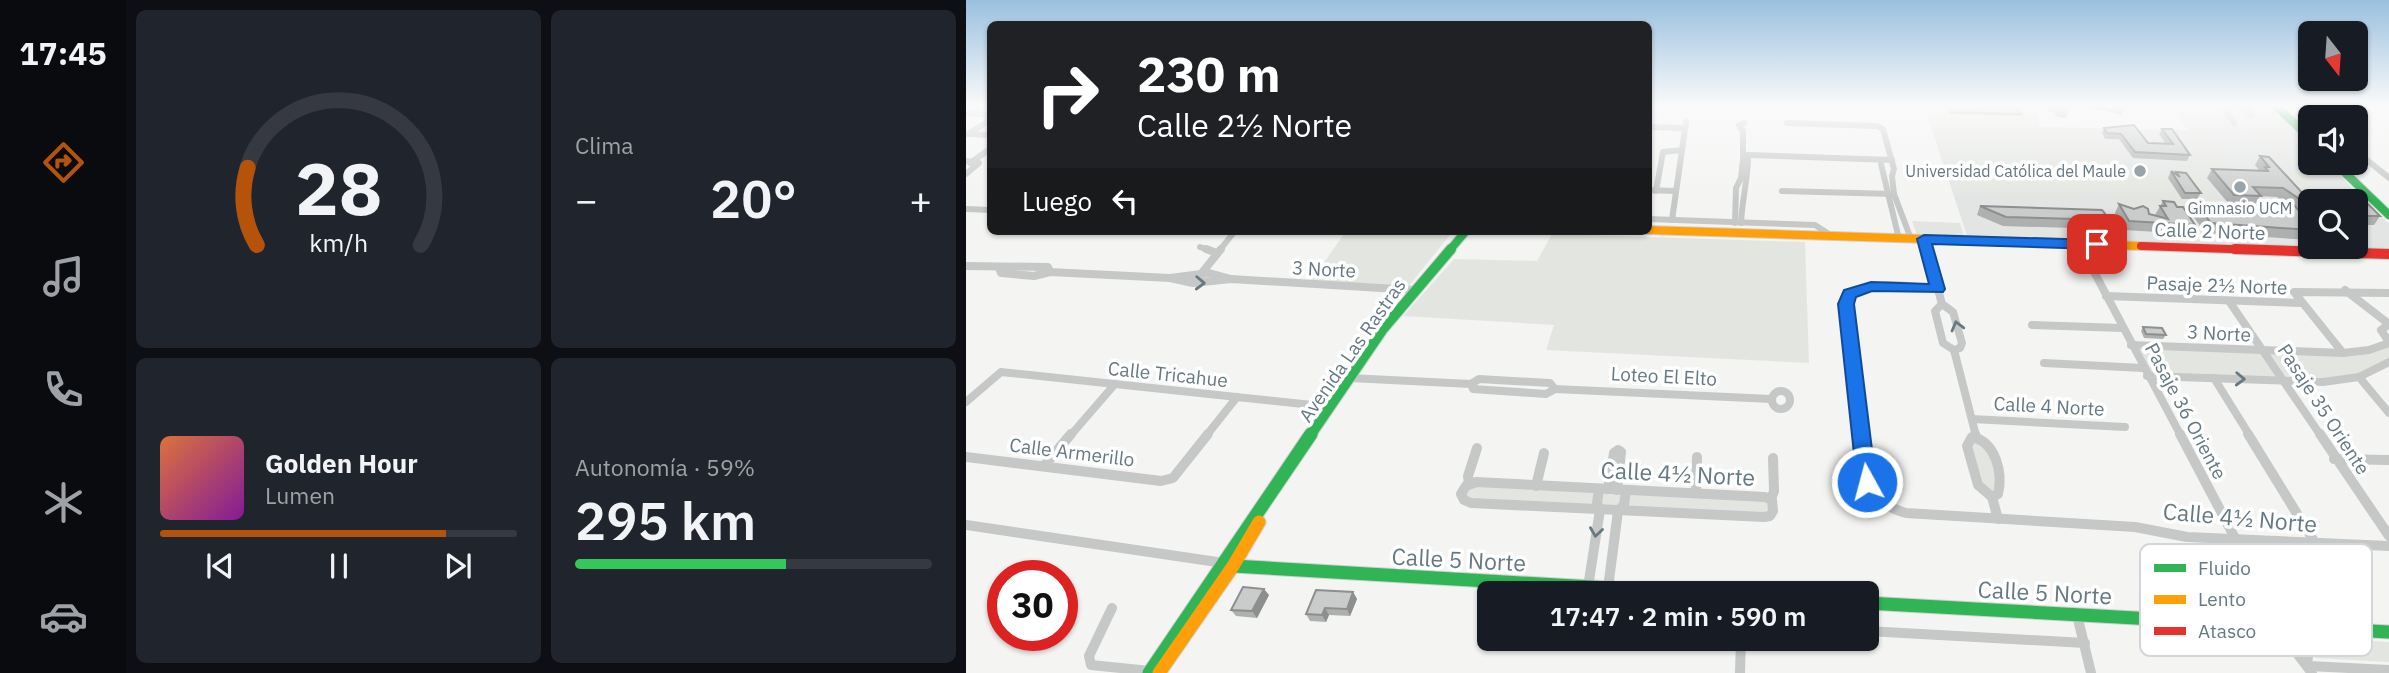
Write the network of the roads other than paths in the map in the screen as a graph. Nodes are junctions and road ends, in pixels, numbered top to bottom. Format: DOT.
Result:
graph roads {
  1 [pos="1684,137"];
  2 [pos="1886,137"];
  3 [pos="1682,150"];
  4 [pos="987,151"];
  5 [pos="1746,157"];
  6 [pos="1892,160"];
  7 [pos="2368,161"];
  8 [pos="1882,162"];
  9 [pos="968,163"];
  10 [pos="966,174"];
  11 [pos="1887,175"];
  12 [pos="2347,175"];
  13 [pos="2389,178"];
  14 [pos="1652,190"];
  15 [pos="1676,191"];
  16 [pos="1782,191"];
  17 [pos="1892,197"];
  18 [pos="966,209"];
  19 [pos="987,210"];
  20 [pos="2389,215"];
  21 [pos="1652,219"];
  22 [pos="1672,220"];
  23 [pos="1738,223"];
  24 [pos="1802,225"];
  25 [pos="1652,230"];
  26 [pos="1232,235"];
  27 [pos="1462,235"];
  28 [pos="1819,236"];
  29 [pos="1832,236"];
  30 [pos="1899,239"];
  31 [pos="1911,239"];
  32 [pos="1924,239"];
  33 [pos="2079,244"];
  34 [pos="1200,247"];
  35 [pos="1217,253"];
  36 [pos="2389,254"];
  37 [pos="966,266"];
  38 [pos="1201,274"];
  39 [pos="1170,278"];
  40 [pos="1231,279"];
  41 [pos="1938,289"];
  42 [pos="1414,290"];
  43 [pos="2344,290"];
  44 [pos="2389,293"];
  45 [pos="2106,296"];
  46 [pos="2229,301"];
  47 [pos="2301,303"];
  48 [pos="1942,304"];
  49 [pos="2032,324"];
  50 [pos="2389,324"];
  51 [pos="2122,328"];
  52 [pos="2389,343"];
  53 [pos="2131,345"];
  54 [pos="1954,350"];
  55 [pos="2265,351"];
  56 [pos="2343,353"];
  57 [pos="2389,362"];
  58 [pos="2044,363"];
  59 [pos="2145,372"];
  60 [pos="1350,377"];
  61 [pos="2360,377"];
  62 [pos="2214,378"];
  63 [pos="2281,381"];
  64 [pos="1115,384"];
  65 [pos="1237,397"];
  66 [pos="1771,399"];
  67 [pos="966,402"];
  68 [pos="1331,407"];
  69 [pos="2389,413"];
  70 [pos="1972,419"];
  71 [pos="2125,428"];
  72 [pos="1976,437"];
  73 [pos="1477,448"];
  74 [pos="1544,453"];
  75 [pos="966,457"];
  76 [pos="1697,457"];
  77 [pos="1773,458"];
  78 [pos="2334,459"];
  79 [pos="2389,460"];
  80 [pos="1044,466"];
  81 [pos="1469,484"];
  82 [pos="1536,486"];
  83 [pos="1613,490"];
  84 [pos="1696,493"];
  85 [pos="1992,497"];
  86 [pos="1771,499"];
  87 [pos="1600,510"];
  88 [pos="1618,511"];
  89 [pos="1998,519"];
  90 [pos="966,525"];
  91 [pos="2389,536"];
  92 [pos="2236,540"];
  93 [pos="2315,543"];
  94 [pos="2238,544"];
  95 [pos="2340,544"];
  96 [pos="1228,564"];
  97 [pos="1494,581"];
  98 [pos="1589,581"];
  99 [pos="1609,581"];
  100 [pos="1879,604"];
  101 [pos="1112,608"];
  102 [pos="2077,615"];
  103 [pos="2140,618"];
  104 [pos="1879,632"];
  105 [pos="2085,643"];
  106 [pos="1741,651"];
  107 [pos="2310,668"];
  108 [pos="2389,670"];
  109 [pos="1153,672"];
  110 [pos="1740,673"];
  111 [pos="2091,673"];
  1 -- 3 [label="street"];
  2 -- 6 [label="street"];
  3 -- 14 [label="street"];
  3 -- 15 [label="street"];
  4 -- 9 [label="street"];
  5 -- 8 [label="street"];
  5 -- 23 [label="street"];
  5 -- 23 [label="street"];
  6 -- 8 [label="street"];
  6 -- 11 [label="street"];
  7 -- 13 [label="street"];
  8 -- 11 [label="street"];
  9 -- 10 [label="street"];
  11 -- 17 [label="street"];
  12 -- 20 [label="street"];
  14 -- 15 [label="street"];
  15 -- 22 [label="street"];
  16 -- 17 [label="street"];
  17 -- 30 [label="street"];
  17 -- 31 [label="street"];
  18 -- 19 [label="street"];
  21 -- 22 [label="street"];
  22 -- 23 [label="street"];
  23 -- 24 [label="street"];
  24 -- 28 [label="street"];
  24 -- 29 [label="street"];
  25 -- 28 [label="street, Calle 2 Norte"];
  26 -- 35 [label="street"];
  27 -- 42 [label="street, Avenida Las Rastras"];
  28 -- 29 [label="street, Calle 2 Norte"];
  29 -- 30 [label="street, Calle 2 Norte"];
  30 -- 31 [label="street, Calle 2 Norte"];
  31 -- 32 [label="street, Calle 2 Norte"];
  32 -- 33 [label="street, Calle 2 Norte"];
  32 -- 41 [label="street"];
  33 -- 36 [label="street, Calle 2 Norte"];
  33 -- 45 [label="street, Pasaje 36 Oriente"];
  34 -- 35 [label="street"];
  35 -- 38 [label="street"];
  37 -- 39 [label="street, 3 Norte"];
  38 -- 39 [label="street, 3 Norte"];
  38 -- 40 [label="street, 3 Norte"];
  39 -- 40 [label="street, 3 Norte, one-way"];
  40 -- 42 [label="street, 3 Norte"];
  41 -- 48 [label="street"];
  41 -- 89 [label="street, Calle 4½ Norte"];
  42 -- 60 [label="street, Avenida Las Rastras"];
  43 -- 44 [label="street, Pasaje 2½ Norte"];
  43 -- 47 [label="street, Pasaje 2½ Norte"];
  43 -- 50 [label="street"];
  45 -- 46 [label="street, Pasaje 2½ Norte"];
  45 -- 51 [label="street, Pasaje 36 Oriente"];
  46 -- 47 [label="street, Pasaje 2½ Norte"];
  46 -- 55 [label="street, Pasaje 35 Oriente"];
  47 -- 56 [label="street"];
  48 -- 54 [label="street"];
  54 -- 48 [label="street, one-way"];
  49 -- 51 [label="street"];
  50 -- 52 [label="street"];
  51 -- 53 [label="street, Pasaje 36 Oriente"];
  52 -- 56 [label="street, 3 Norte"];
  53 -- 55 [label="street, 3 Norte"];
  53 -- 59 [label="street, Pasaje 36 Oriente"];
  54 -- 70 [label="street"];
  55 -- 56 [label="street, 3 Norte"];
  55 -- 63 [label="street, Pasaje 35 Oriente"];
  57 -- 61 [label="street"];
  58 -- 59 [label="street"];
  59 -- 62 [label="street"];
  59 -- 92 [label="street, Pasaje 36 Oriente"];
  60 -- 66 [label="street, Loteo El Elto"];
  60 -- 68 [label="street, Avenida Las Rastras"];
  61 -- 63 [label="street"];
  61 -- 69 [label="street"];
  62 -- 63 [label="street, one-way"];
  62 -- 93 [label="street"];
  63 -- 78 [label="street, Pasaje 35 Oriente"];
  64 -- 65 [label="street, Calle Tricahue"];
  64 -- 67 [label="street, Calle Tricahue"];
  64 -- 80 [label="street"];
  65 -- 68 [label="street, Calle Tricahue"];
  65 -- 80 [label="street, Calle Armerillo"];
  68 -- 96 [label="street, Avenida Las Rastras"];
  70 -- 71 [label="street, Calle 4 Norte"];
  70 -- 72 [label="street"];
  72 -- 85 [label="street"];
  72 -- 85 [label="street"];
  73 -- 81 [label="street"];
  74 -- 82 [label="street"];
  75 -- 80 [label="street, Calle Armerillo"];
  76 -- 84 [label="street"];
  77 -- 86 [label="street"];
  78 -- 79 [label="street"];
  78 -- 91 [label="street, Pasaje 35 Oriente"];
  81 -- 82 [label="street, Calle 4½ Norte"];
  81 -- 87 [label="street, Calle 4½ Norte"];
  82 -- 83 [label="street, Calle 4½ Norte"];
  83 -- 84 [label="street, Calle 4½ Norte"];
  83 -- 87 [label="street"];
  83 -- 88 [label="street"];
  84 -- 86 [label="street, Calle 4½ Norte"];
  85 -- 89 [label="street"];
  86 -- 88 [label="street, Calle 4½ Norte"];
  87 -- 88 [label="street, Calle 4½ Norte"];
  87 -- 98 [label="street, one-way"];
  88 -- 99 [label="street"];
  89 -- 92 [label="street, Calle 4½ Norte"];
  90 -- 96 [label="street"];
  92 -- 93 [label="street, Calle 4½ Norte"];
  92 -- 94 [label="street, Pasaje 36 Oriente"];
  93 -- 95 [label="street, Calle 4½ Norte"];
  96 -- 97 [label="street, Calle 5 Norte"];
  96 -- 109 [label="street, Avenida Las Rastras"];
  100 -- 102 [label="street, Calle 5 Norte"];
  101 -- 109 [label="street"];
  102 -- 103 [label="street, Calle 5 Norte"];
  102 -- 105 [label="street"];
  104 -- 105 [label="street"];
  105 -- 111 [label="street"];
  106 -- 110 [label="street"];
  107 -- 108 [label="street"];
}
